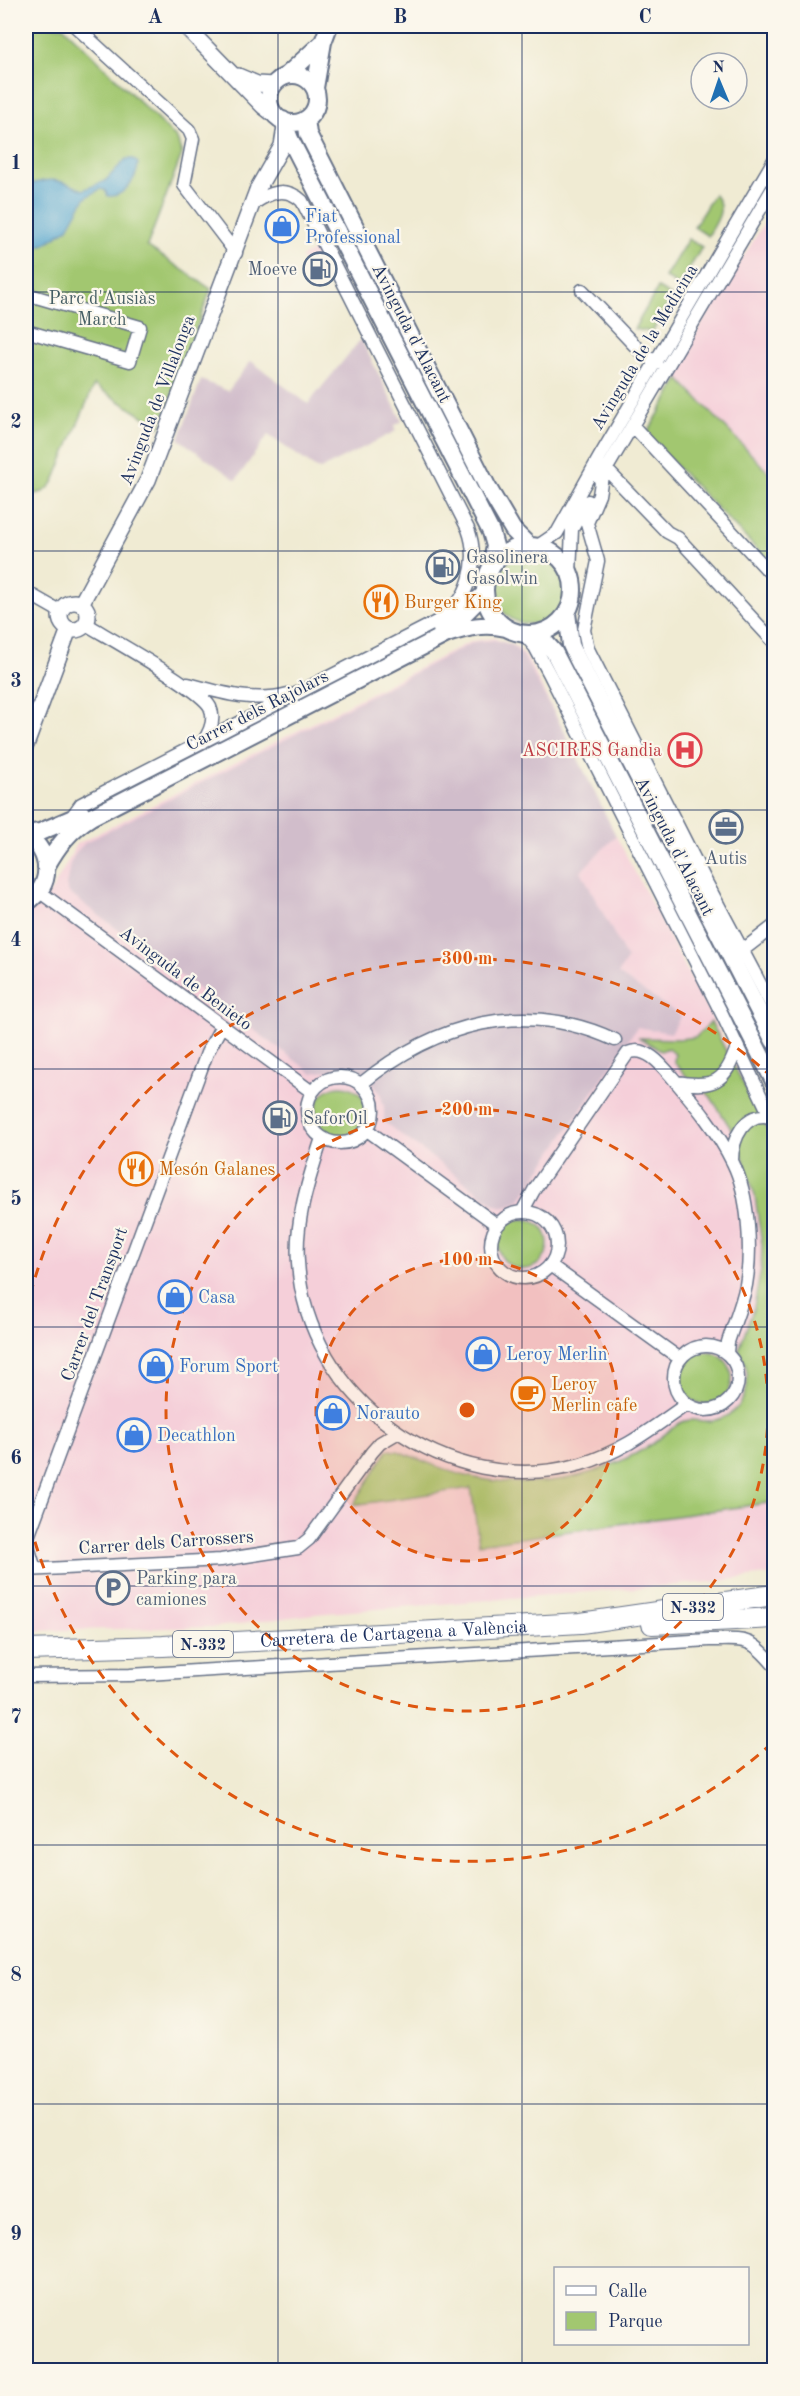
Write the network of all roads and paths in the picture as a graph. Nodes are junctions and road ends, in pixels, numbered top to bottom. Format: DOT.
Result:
graph roads {
  1 [pos="75,26"];
  2 [pos="185,26"];
  3 [pos="329,26"];
  4 [pos="323,42"];
  5 [pos="233,73"];
  6 [pos="287,75"];
  7 [pos="273,85"];
  8 [pos="315,88"];
  9 [pos="306,119"];
  10 [pos="281,121"];
  11 [pos="774,160"];
  12 [pos="312,181"];
  13 [pos="774,186"];
  14 [pos="253,204"];
  15 [pos="317,229"];
  16 [pos="236,253"];
  17 [pos="582,290"];
  18 [pos="26,294"];
  19 [pos="26,331"];
  20 [pos="656,363"];
  21 [pos="633,426"];
  22 [pos="604,472"];
  23 [pos="447,490"];
  24 [pos="476,500"];
  25 [pos="533,546"];
  26 [pos="491,567"];
  27 [pos="570,573"];
  28 [pos="774,577"];
  29 [pos="26,592"];
  30 [pos="484,594"];
  31 [pos="81,604"];
  32 [pos="61,612"];
  33 [pos="567,613"];
  34 [pos="86,624"];
  35 [pos="506,628"];
  36 [pos="69,629"];
  37 [pos="584,630"];
  38 [pos="529,634"];
  39 [pos="774,642"];
  40 [pos="181,682"];
  41 [pos="310,687"];
  42 [pos="202,742"];
  43 [pos="26,745"];
  44 [pos="69,821"];
  45 [pos="26,834"];
  46 [pos="46,867"];
  47 [pos="40,892"];
  48 [pos="26,903"];
  49 [pos="774,926"];
  50 [pos="742,950"];
  51 [pos="774,1010"];
  52 [pos="221,1027"];
  53 [pos="615,1040"];
  54 [pos="774,1041"];
  55 [pos="737,1047"];
  56 [pos="774,1081"];
  57 [pos="676,1082"];
  58 [pos="361,1084"];
  59 [pos="312,1092"];
  60 [pos="773,1121"];
  61 [pos="367,1130"];
  62 [pos="322,1138"];
  63 [pos="732,1162"];
  64 [pos="522,1212"];
  65 [pos="497,1226"];
  66 [pos="549,1265"];
  67 [pos="727,1352"];
  68 [pos="680,1358"];
  69 [pos="687,1404"];
  70 [pos="397,1433"];
  71 [pos="27,1539"];
  72 [pos="30,1569"];
  73 [pos="774,1595"];
  74 [pos="774,1605"];
  75 [pos="612,1618"];
  76 [pos="774,1618"];
  77 [pos="581,1623"];
  78 [pos="26,1650"];
  79 [pos="774,1665"];
  80 [pos="26,1676"];
  1 -- 16 [label="street"];
  2 -- 5 [label="street, Avinguda d'Alacant"];
  3 -- 4 [label="main road"];
  4 -- 6 [label="main road"];
  4 -- 8 [label="main road"];
  5 -- 7 [label="street, Avinguda d'Alacant"];
  5 -- 10 [label="street, Avinguda d'Alacant"];
  6 -- 7 [label="main road"];
  6 -- 8 [label="main road"];
  7 -- 10 [label="main road"];
  8 -- 9 [label="main road"];
  9 -- 10 [label="main road"];
  9 -- 25 [label="main road, Avinguda d'Alacant"];
  10 -- 12 [label="main road, Avinguda d'Alacant"];
  10 -- 14 [label="street, Avinguda de Villalonga"];
  11 -- 20 [label="street, Avinguda de la Medicina"];
  12 -- 15 [label="street"];
  12 -- 24 [label="main road, Avinguda d'Alacant"];
  13 -- 21 [label="street, Avinguda de la Medicina"];
  14 -- 15 [label="street"];
  14 -- 16 [label="street, Avinguda de Villalonga"];
  15 -- 23 [label="street"];
  16 -- 31 [label="street, Avinguda de Villalonga"];
  17 -- 20 [label="street"];
  18 -- 19 [label="street"];
  20 -- 25 [label="street, Avinguda de la Medicina"];
  21 -- 22 [label="street, Avinguda de la Medicina"];
  21 -- 28 [label="street"];
  22 -- 27 [label="street, Avinguda de la Medicina"];
  22 -- 37 [label="street, Avinguda de la Medicina"];
  22 -- 39 [label="street"];
  23 -- 24 [label="street"];
  23 -- 41 [label="street"];
  24 -- 26 [label="main road, Avinguda d'Alacant"];
  25 -- 26 [label="main road"];
  25 -- 27 [label="main road"];
  26 -- 30 [label="main road"];
  27 -- 33 [label="main road"];
  29 -- 32 [label="street"];
  30 -- 35 [label="main road"];
  30 -- 44 [label="main road, Carrer dels Rajolars"];
  31 -- 32 [label="street"];
  31 -- 34 [label="street"];
  32 -- 36 [label="street"];
  33 -- 38 [label="main road"];
  33 -- 54 [label="main road, Avinguda d'Alacant"];
  34 -- 36 [label="street"];
  34 -- 40 [label="street"];
  35 -- 38 [label="main road"];
  35 -- 46 [label="main road, Carrer dels Rajolars"];
  36 -- 43 [label="street"];
  37 -- 50 [label="street, Avinguda d'Alacant"];
  38 -- 55 [label="street, Avinguda d'Alacant"];
  38 -- 56 [label="main road, Avinguda d'Alacant"];
  40 -- 41 [label="street"];
  40 -- 42 [label="street"];
  41 -- 42 [label="street"];
  42 -- 44 [label="street"];
  44 -- 45 [label="main road, Carrer dels Rajolars"];
  45 -- 46 [label="main road"];
  46 -- 47 [label="main road, Carrer dels Rajolars"];
  47 -- 48 [label="main road"];
  47 -- 52 [label="street, Avinguda de Benieto"];
  49 -- 50 [label="street"];
  50 -- 51 [label="street, Avinguda d'Alacant"];
  52 -- 59 [label="street, Avinguda de Benieto"];
  52 -- 71 [label="street, Carrer del Transport"];
  53 -- 58 [label="street"];
  55 -- 57 [label="street"];
  55 -- 60 [label="street, Avinguda d'Alacant"];
  57 -- 63 [label="street"];
  57 -- 64 [label="street"];
  58 -- 59 [label="street"];
  58 -- 61 [label="street"];
  59 -- 62 [label="street"];
  60 -- 63 [label="street, Avinguda d'Alacant"];
  61 -- 62 [label="street"];
  61 -- 65 [label="street"];
  62 -- 70 [label="street"];
  63 -- 67 [label="street"];
  64 -- 65 [label="street"];
  64 -- 66 [label="street"];
  65 -- 66 [label="street"];
  66 -- 68 [label="street"];
  67 -- 68 [label="street"];
  67 -- 69 [label="street"];
  68 -- 69 [label="street"];
  69 -- 70 [label="street"];
  70 -- 72 [label="street, Carrer dels Carrossers"];
  71 -- 72 [label="street, Carrer del Transport"];
  73 -- 75 [label="highway, N-332"];
  74 -- 75 [label="highway, N-332"];
  75 -- 77 [label="highway, N-332"];
  76 -- 77 [label="highway, N-332"];
  77 -- 78 [label="highway, Carretera de Cartagena a València / N-332"];
  79 -- 80 [label="street"];
}
